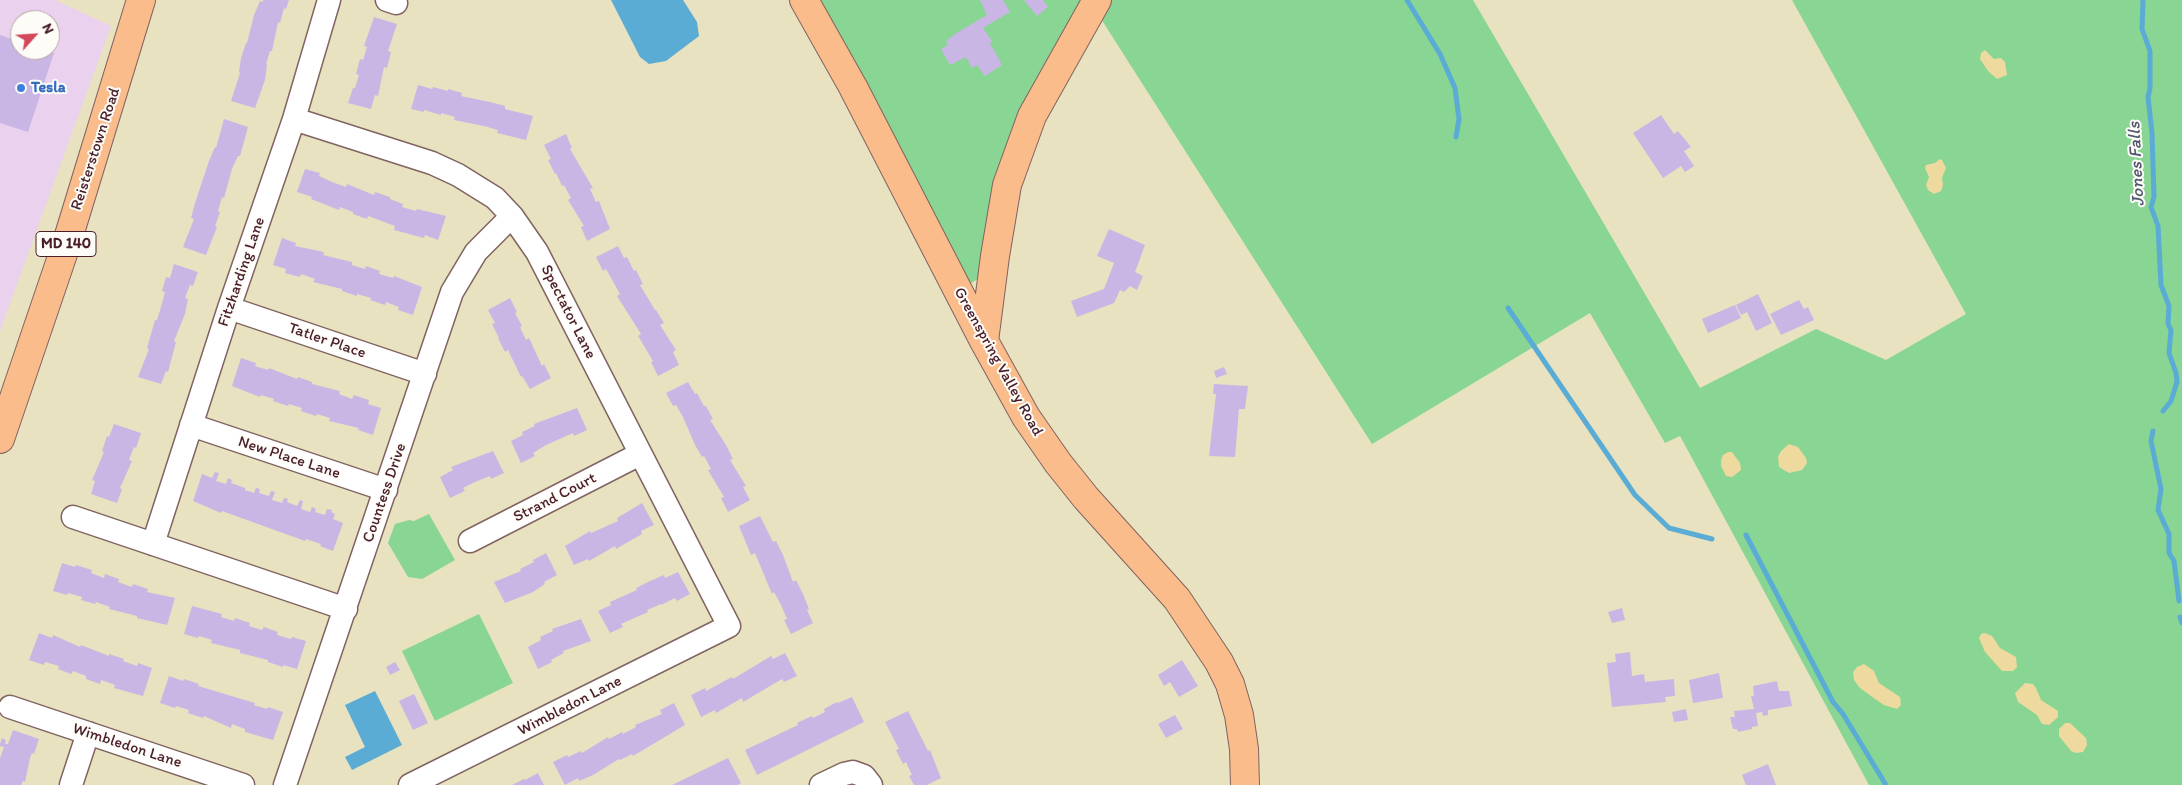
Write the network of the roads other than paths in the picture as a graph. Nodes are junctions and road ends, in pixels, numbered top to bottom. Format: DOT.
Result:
graph roads {
  1 [pos="141,0"];
  2 [pos="329,0"];
  3 [pos="804,0"];
  4 [pos="1097,0"];
  5 [pos="294,119"];
  6 [pos="512,216"];
  7 [pos="229,308"];
  8 [pos="984,341"];
  9 [pos="425,374"];
  10 [pos="192,426"];
  11 [pos="0,439"];
  12 [pos="640,454"];
  13 [pos="386,490"];
  14 [pos="73,517"];
  15 [pos="470,541"];
  16 [pos="153,544"];
  17 [pos="346,609"];
  18 [pos="729,626"];
  19 [pos="10,707"];
  20 [pos="88,734"];
  21 [pos="71,785"];
  22 [pos="243,785"];
  23 [pos="285,785"];
  24 [pos="410,785"];
  25 [pos="821,785"];
  26 [pos="872,785"];
  27 [pos="1245,785"];
  1 -- 11 [label="main road, Reisterstown Road / MD 140"];
  2 -- 5 [label="street, Fitzharding Lane"];
  3 -- 8 [label="main road, Greenspring Valley Road"];
  4 -- 8 [label="main road"];
  5 -- 6 [label="street, Spectator Lane"];
  5 -- 7 [label="street, Fitzharding Lane"];
  6 -- 9 [label="street, Countess Drive"];
  6 -- 12 [label="street, Spectator Lane"];
  7 -- 9 [label="street, Tatler Place"];
  7 -- 10 [label="street, Fitzharding Lane"];
  8 -- 27 [label="main road, Greenspring Valley Road"];
  9 -- 13 [label="street, Countess Drive"];
  10 -- 13 [label="street, New Place Lane"];
  10 -- 16 [label="street, Fitzharding Lane"];
  12 -- 15 [label="street, Strand Court"];
  12 -- 18 [label="street, Spectator Lane"];
  13 -- 17 [label="street, Countess Drive"];
  14 -- 16 [label="street"];
  16 -- 17 [label="street"];
  17 -- 23 [label="street, Countess Drive"];
  18 -- 24 [label="street, Wimbledon Lane"];
  19 -- 20 [label="street, Wimbledon Lane"];
  20 -- 21 [label="street"];
  20 -- 22 [label="street, Wimbledon Lane"];
  25 -- 26 [label="street"];
}
